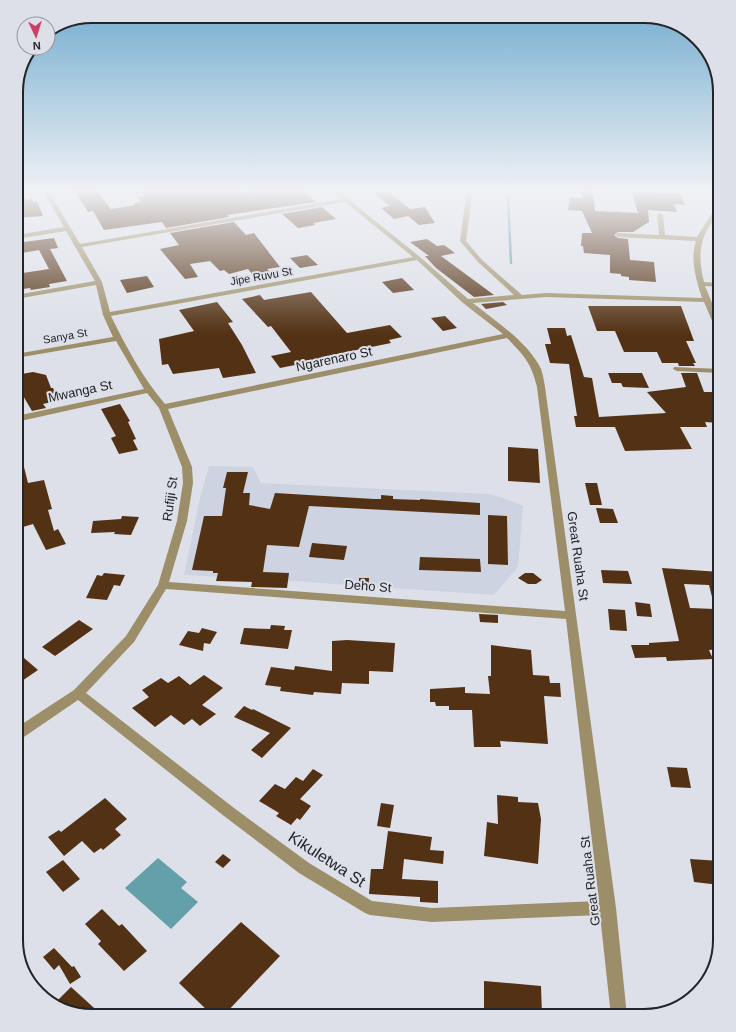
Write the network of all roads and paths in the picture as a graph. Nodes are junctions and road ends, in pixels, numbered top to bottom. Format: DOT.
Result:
graph roads {
  1 [pos="73,238"];
  2 [pos="124,238"];
  3 [pos="393,238"];
  4 [pos="463,238"];
  5 [pos="668,238"];
  6 [pos="700,239"];
  7 [pos="78,246"];
  8 [pos="418,258"];
  9 [pos="99,282"];
  10 [pos="713,286"];
  11 [pos="703,288"];
  12 [pos="713,290"];
  13 [pos="23,296"];
  14 [pos="519,296"];
  15 [pos="707,300"];
  16 [pos="466,301"];
  17 [pos="713,314"];
  18 [pos="107,315"];
  19 [pos="509,335"];
  20 [pos="118,338"];
  21 [pos="23,355"];
  22 [pos="677,369"];
  23 [pos="713,371"];
  24 [pos="149,390"];
  25 [pos="163,407"];
  26 [pos="23,417"];
  27 [pos="163,585"];
  28 [pos="571,616"];
  29 [pos="78,693"];
  30 [pos="23,730"];
  31 [pos="608,908"];
  32 [pos="618,1009"];
  1 -- 7 [label="street, Rufiji St"];
  2 -- 7 [label="street"];
  3 -- 8 [label="street, Great Ruaha St"];
  4 -- 14 [label="street"];
  5 -- 6 [label="street"];
  6 -- 11 [label="street"];
  7 -- 9 [label="street, Rufiji St"];
  8 -- 16 [label="street, Great Ruaha St"];
  8 -- 18 [label="street, Jipe Ruvu St"];
  9 -- 13 [label="street"];
  9 -- 18 [label="street, Rufiji St"];
  10 -- 11 [label="street"];
  11 -- 12 [label="street"];
  11 -- 15 [label="street"];
  14 -- 15 [label="street"];
  14 -- 16 [label="street"];
  15 -- 17 [label="street"];
  16 -- 19 [label="street, Great Ruaha St"];
  18 -- 20 [label="street, Rufiji St"];
  19 -- 25 [label="street, Ngarenaro St"];
  19 -- 28 [label="street, Great Ruaha St"];
  20 -- 21 [label="street, Sanya St"];
  20 -- 24 [label="street, Rufiji St"];
  22 -- 23 [label="street"];
  24 -- 25 [label="street, Rufiji St"];
  24 -- 26 [label="street, Mwanga St"];
  25 -- 27 [label="street, Rufiji St"];
  27 -- 28 [label="street, Deho St"];
  27 -- 29 [label="street, Rufiji St"];
  28 -- 31 [label="street, Great Ruaha St"];
  29 -- 30 [label="street, Rufiji St"];
  29 -- 31 [label="street, Kikuletwa St"];
  31 -- 32 [label="street, Great Ruaha St"];
}
